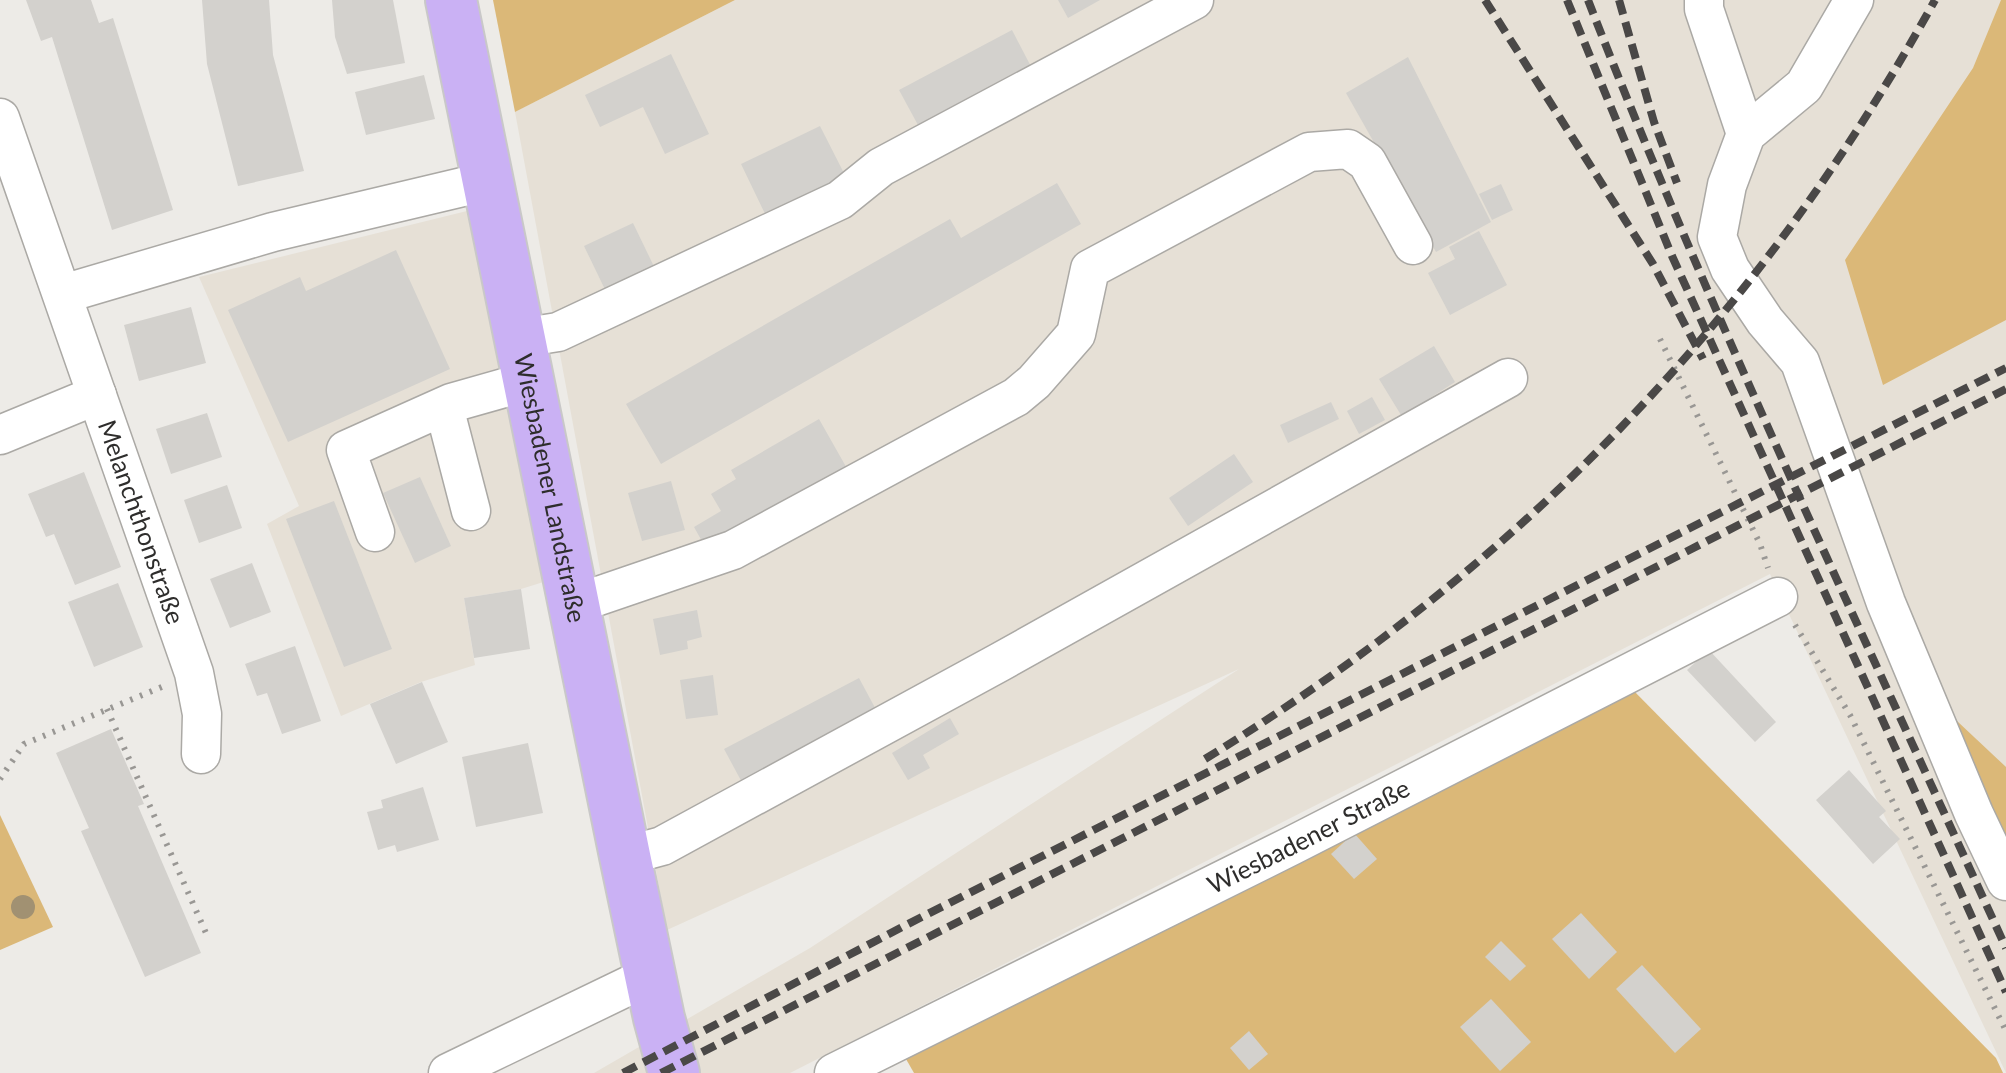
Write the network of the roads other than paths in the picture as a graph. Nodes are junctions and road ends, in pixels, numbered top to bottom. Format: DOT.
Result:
graph roads {
  1 [pos="451,0"];
  2 [pos="1194,0"];
  3 [pos="1704,0"];
  4 [pos="1854,0"];
  5 [pos="0,118"];
  6 [pos="1746,134"];
  7 [pos="488,181"];
  8 [pos="1413,245"];
  9 [pos="63,294"];
  10 [pos="525,360"];
  11 [pos="1508,378"];
  12 [pos="97,395"];
  13 [pos="444,407"];
  14 [pos="0,435"];
  15 [pos="471,511"];
  16 [pos="376,532"];
  17 [pos="1778,597"];
  18 [pos="575,604"];
  19 [pos="201,754"];
  20 [pos="625,856"];
  21 [pos="2006,881"];
  22 [pos="655,997"];
  23 [pos="448,1073"];
  24 [pos="674,1073"];
  25 [pos="834,1073"];
  1 -- 7 [label="main road, Wiesbadener Landstraße"];
  2 -- 10 [label="street"];
  3 -- 6 [label="street"];
  4 -- 6 [label="street"];
  5 -- 9 [label="street, Melanchthonstraße"];
  6 -- 21 [label="street"];
  7 -- 9 [label="street"];
  7 -- 10 [label="main road, Wiesbadener Landstraße"];
  8 -- 18 [label="street"];
  9 -- 12 [label="street, Melanchthonstraße"];
  10 -- 13 [label="street"];
  10 -- 18 [label="main road, Wiesbadener Landstraße"];
  11 -- 20 [label="street"];
  12 -- 14 [label="street"];
  12 -- 19 [label="street, Melanchthonstraße"];
  13 -- 15 [label="street"];
  13 -- 16 [label="street"];
  17 -- 25 [label="street, Wiesbadener Straße"];
  18 -- 20 [label="main road, Wiesbadener Landstraße"];
  20 -- 22 [label="main road, Wiesbadener Landstraße"];
  22 -- 23 [label="street"];
  22 -- 24 [label="main road"];
}
